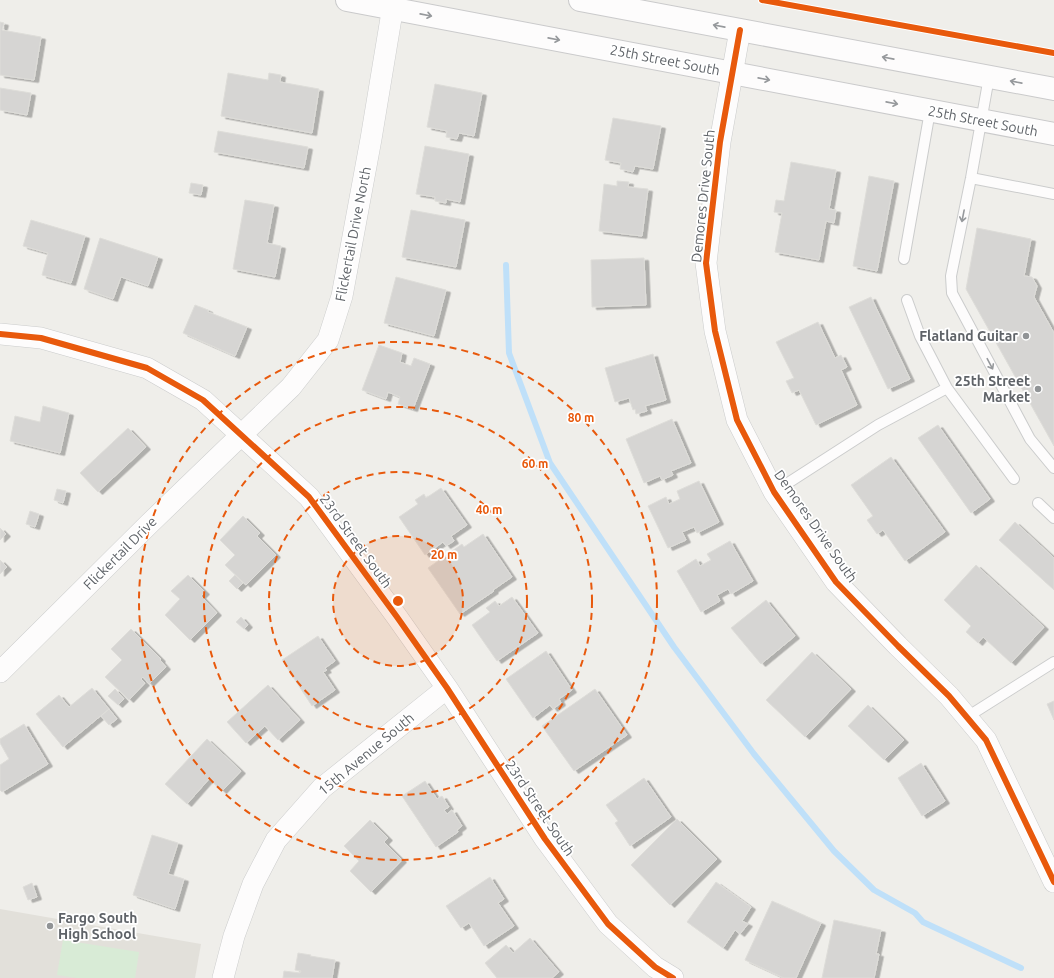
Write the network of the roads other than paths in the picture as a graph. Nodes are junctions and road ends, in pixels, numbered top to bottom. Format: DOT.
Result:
graph roads {
  1 [pos="347,0"];
  2 [pos="580,0"];
  3 [pos="394,4"];
  4 [pos="740,30"];
  5 [pos="732,73"];
  6 [pos="989,77"];
  7 [pos="1054,89"];
  8 [pos="930,110"];
  9 [pos="981,120"];
  10 [pos="1054,134"];
  11 [pos="971,178"];
  12 [pos="1054,194"];
  13 [pos="904,258"];
  14 [pos="907,300"];
  15 [pos="0,334"];
  16 [pos="947,388"];
  17 [pos="241,435"];
  18 [pos="1054,468"];
  19 [pos="1014,479"];
  20 [pos="774,492"];
  21 [pos="1038,504"];
  22 [pos="1054,518"];
  23 [pos="1054,662"];
  24 [pos="0,672"];
  25 [pos="447,688"];
  26 [pos="967,717"];
  27 [pos="1054,882"];
  28 [pos="223,978"];
  29 [pos="673,978"];
  1 -- 3 [label="main road, 25th Street South"];
  4 -- 2 [label="main road, one-way"];
  3 -- 5 [label="main road, 25th Street South, one-way"];
  3 -- 17 [label="street, Flickertail Drive North"];
  4 -- 5 [label="street, Demores Drive South"];
  6 -- 4 [label="main road, one-way"];
  5 -- 8 [label="main road, 25th Street South, one-way"];
  5 -- 20 [label="street, Demores Drive South"];
  7 -- 6 [label="main road, one-way"];
  6 -- 9 [label="lane"];
  8 -- 9 [label="main road, 25th Street South"];
  8 -- 13 [label="lane"];
  9 -- 10 [label="main road, 25th Street South"];
  9 -- 11 [label="lane"];
  11 -- 12 [label="lane"];
  11 -- 18 [label="lane, one-way"];
  14 -- 16 [label="lane"];
  15 -- 17 [label="street, 23rd Street South"];
  16 -- 19 [label="lane"];
  16 -- 20 [label="lane"];
  17 -- 24 [label="street, Flickertail Drive"];
  17 -- 25 [label="street, 23rd Street South"];
  20 -- 26 [label="street, Demores Drive South"];
  21 -- 22 [label="lane"];
  23 -- 26 [label="lane"];
  25 -- 28 [label="street, 15th Avenue South"];
  25 -- 29 [label="street, 23rd Street South"];
  26 -- 27 [label="street, Demores Drive South"];
}
